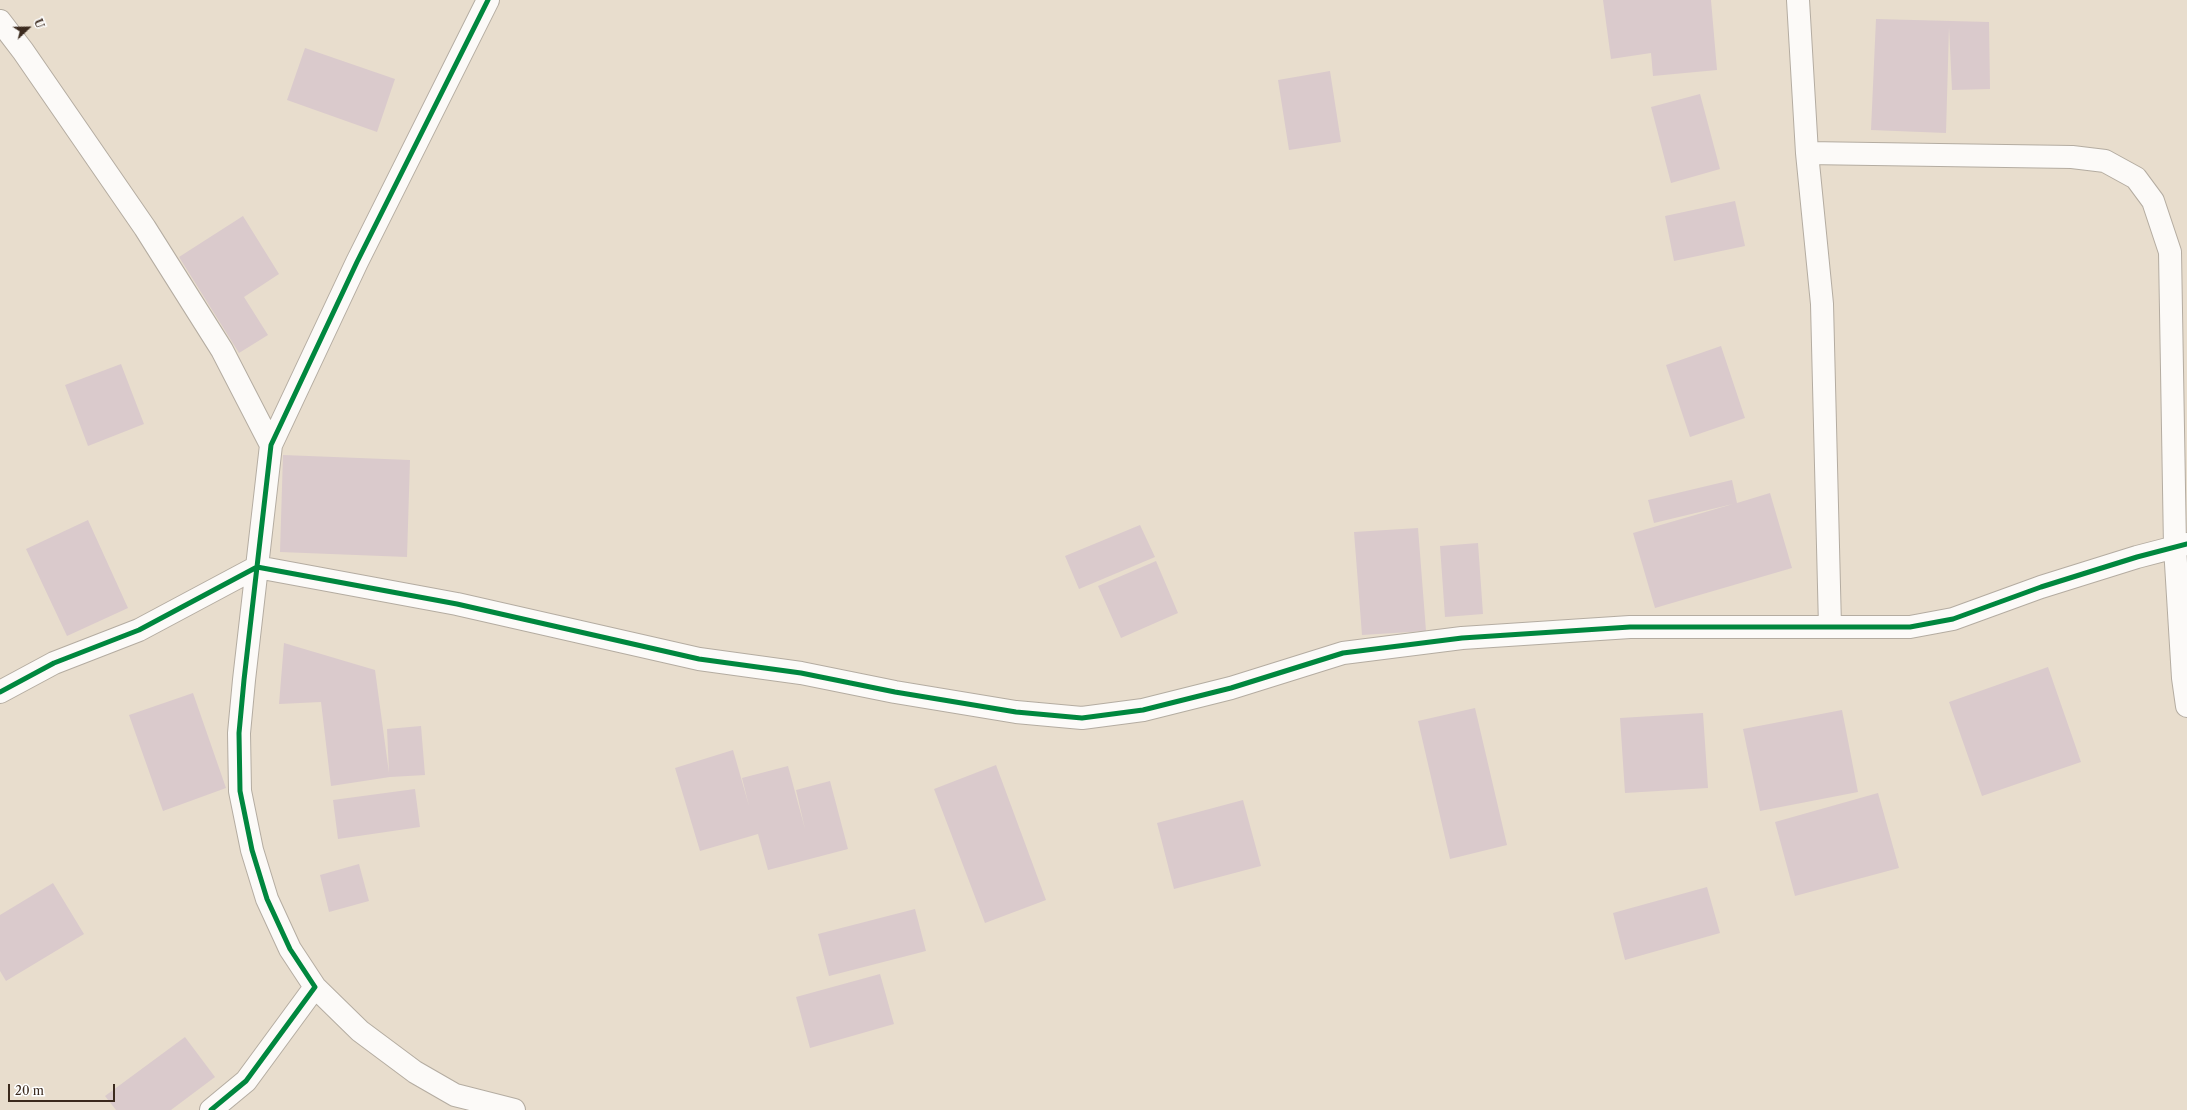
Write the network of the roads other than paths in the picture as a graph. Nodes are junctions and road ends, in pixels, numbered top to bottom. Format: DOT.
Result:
graph roads {
  1 [pos="488,0"];
  2 [pos="1798,0"];
  3 [pos="0,21"];
  4 [pos="1807,153"];
  5 [pos="271,445"];
  6 [pos="2181,546"];
  7 [pos="257,567"];
  8 [pos="1830,627"];
  9 [pos="0,692"];
  10 [pos="2187,706"];
  11 [pos="315,986"];
  12 [pos="211,1110"];
  13 [pos="514,1110"];
  1 -- 5 [label="street"];
  2 -- 4 [label="street"];
  3 -- 5 [label="street"];
  4 -- 6 [label="street"];
  4 -- 8 [label="street"];
  5 -- 7 [label="street"];
  6 -- 8 [label="street"];
  6 -- 10 [label="street"];
  7 -- 8 [label="street"];
  7 -- 9 [label="street"];
  7 -- 11 [label="street"];
  11 -- 12 [label="street"];
  11 -- 13 [label="street"];
}
